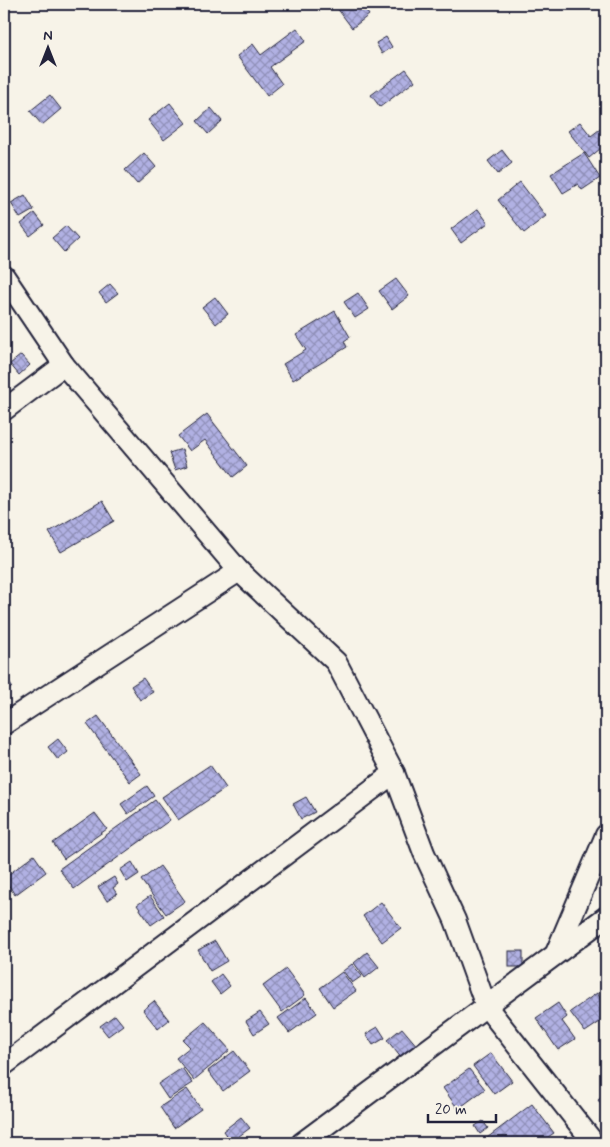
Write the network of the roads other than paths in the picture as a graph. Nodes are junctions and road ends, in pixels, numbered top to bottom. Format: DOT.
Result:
graph roads {
  1 [pos="4,276"];
  2 [pos="64,366"];
  3 [pos="4,410"];
  4 [pos="239,571"];
  5 [pos="4,724"];
  6 [pos="394,773"];
  7 [pos="606,836"];
  8 [pos="606,917"];
  9 [pos="555,955"];
  10 [pos="486,1006"];
  11 [pos="4,1065"];
  12 [pos="302,1143"];
  13 [pos="594,1143"];
  1 -- 2 [label="street"];
  2 -- 3 [label="street"];
  2 -- 4 [label="street"];
  4 -- 5 [label="street"];
  4 -- 6 [label="street"];
  6 -- 10 [label="street"];
  6 -- 11 [label="street"];
  7 -- 9 [label="street"];
  8 -- 9 [label="street"];
  9 -- 10 [label="street"];
  10 -- 12 [label="street"];
  10 -- 13 [label="street"];
}
